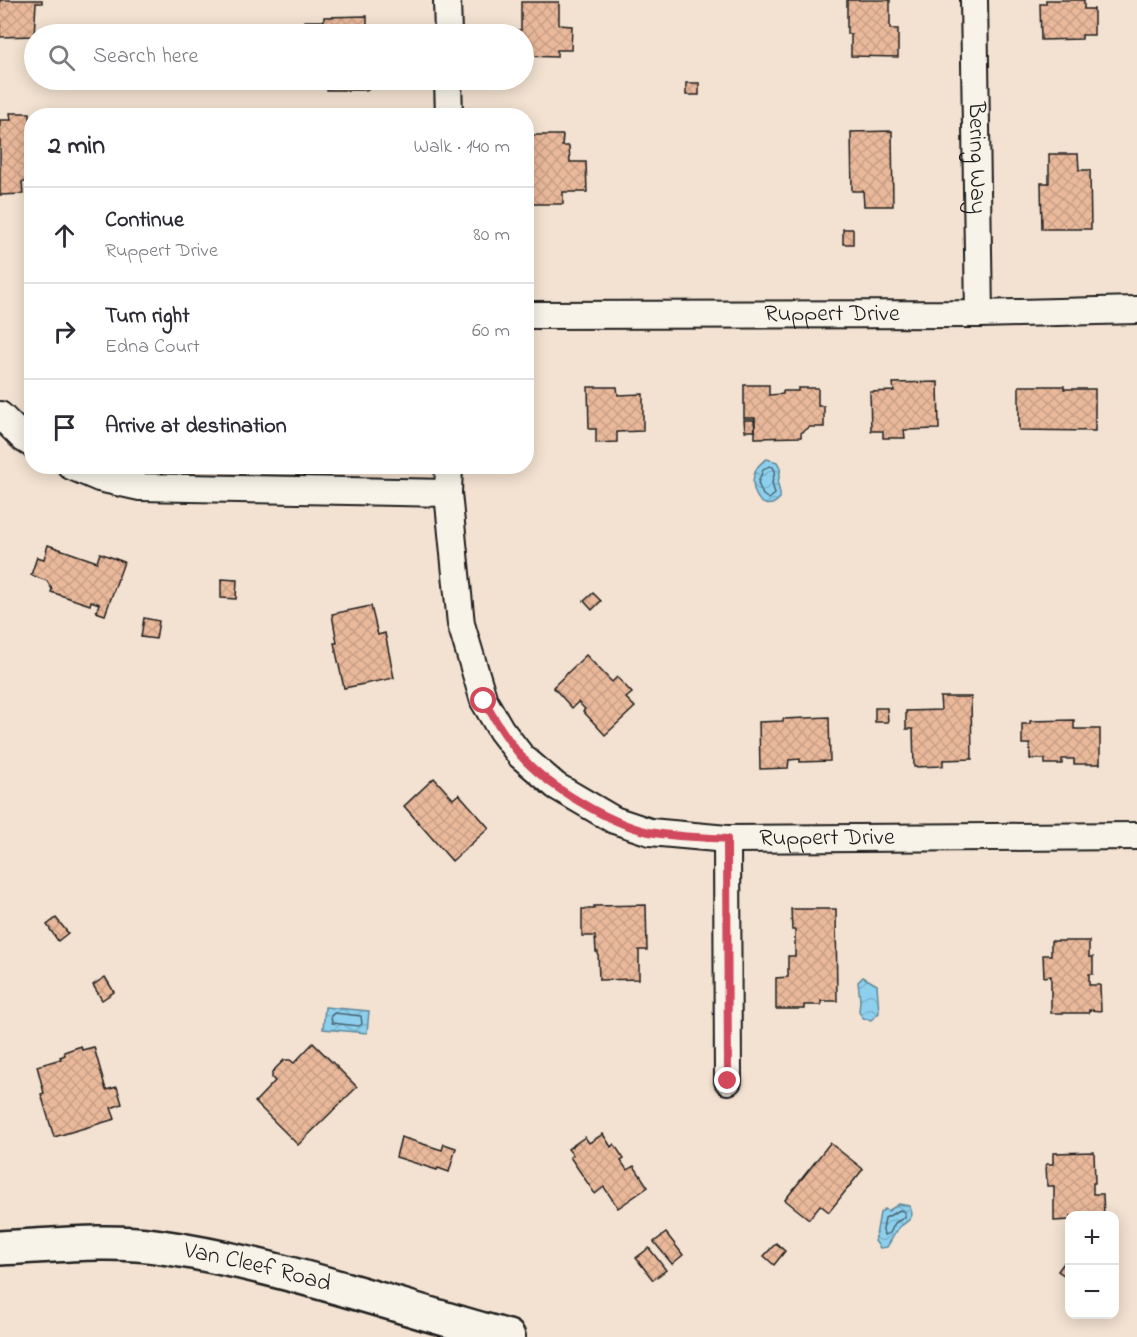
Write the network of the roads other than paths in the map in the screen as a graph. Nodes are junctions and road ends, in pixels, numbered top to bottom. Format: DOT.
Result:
graph roads {
  1 [pos="447,0"];
  2 [pos="974,0"];
  3 [pos="448,24"];
  4 [pos="448,90"];
  5 [pos="449,108"];
  6 [pos="1137,310"];
  7 [pos="979,314"];
  8 [pos="534,315"];
  9 [pos="0,415"];
  10 [pos="24,439"];
  11 [pos="90,474"];
  12 [pos="449,474"];
  13 [pos="448,494"];
  14 [pos="1137,836"];
  15 [pos="727,839"];
  16 [pos="728,1081"];
  17 [pos="0,1248"];
  18 [pos="508,1337"];
  1 -- 3 [label="street"];
  2 -- 7 [label="street, Bering Way"];
  4 -- 5 [label="street"];
  6 -- 7 [label="street, Ruppert Drive"];
  7 -- 8 [label="street, Ruppert Drive"];
  9 -- 10 [label="street"];
  11 -- 13 [label="street"];
  12 -- 13 [label="street, Ruppert Drive"];
  13 -- 15 [label="street, Ruppert Drive"];
  14 -- 15 [label="street, Ruppert Drive"];
  15 -- 16 [label="street"];
  17 -- 18 [label="street, Van Cleef Road"];
}
